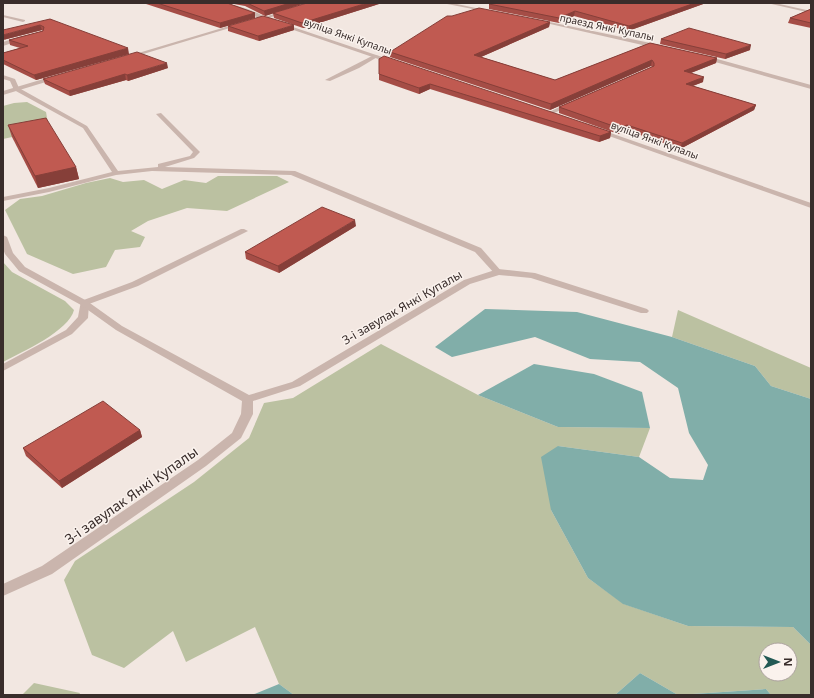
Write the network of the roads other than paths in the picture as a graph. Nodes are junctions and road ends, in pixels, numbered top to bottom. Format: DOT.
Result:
graph roads {
  1 [pos="222,3"];
  2 [pos="444,3"];
  3 [pos="769,3"];
  4 [pos="293,9"];
  5 [pos="811,12"];
  6 [pos="498,13"];
  7 [pos="3,16"];
  8 [pos="264,18"];
  9 [pos="256,20"];
  10 [pos="534,20"];
  11 [pos="23,21"];
  12 [pos="248,22"];
  13 [pos="27,37"];
  14 [pos="3,44"];
  15 [pos="663,48"];
  16 [pos="376,56"];
  17 [pos="700,56"];
  18 [pos="121,59"];
  19 [pos="398,64"];
  20 [pos="61,76"];
  21 [pos="3,77"];
  22 [pos="328,80"];
  23 [pos="811,87"];
  24 [pos="16,88"];
  25 [pos="3,93"];
  26 [pos="579,100"];
  27 [pos="542,110"];
  28 [pos="550,113"];
  29 [pos="159,114"];
  30 [pos="558,115"];
  31 [pos="587,126"];
  32 [pos="152,169"];
  33 [pos="116,174"];
  34 [pos="3,199"];
  35 [pos="811,206"];
  36 [pos="244,231"];
  37 [pos="3,237"];
  38 [pos="498,272"];
  39 [pos="84,303"];
  40 [pos="644,311"];
  41 [pos="3,368"];
  42 [pos="248,399"];
  43 [pos="3,590"];
  1 -- 8 [label="street, вуліца Янкі Купалы"];
  2 -- 6 [label="street"];
  3 -- 5 [label="street"];
  4 -- 8 [label="street, вуліца Янкі Купалы"];
  7 -- 11 [label="street"];
  8 -- 9 [label="street, вуліца Янкі Купалы"];
  8 -- 16 [label="street, вуліца Янкі Купалы"];
  10 -- 15 [label="street, праезд Янкі Купалы"];
  12 -- 18 [label="street"];
  13 -- 14 [label="street"];
  16 -- 19 [label="street, вуліца Янкі Купалы"];
  16 -- 22 [label="street"];
  17 -- 23 [label="street"];
  20 -- 24 [label="street"];
  21 -- 24 [label="street"];
  24 -- 25 [label="street"];
  24 -- 33 [label="street"];
  26 -- 28 [label="street"];
  27 -- 28 [label="street"];
  28 -- 30 [label="street"];
  29 -- 32 [label="street"];
  31 -- 35 [label="street, вуліца Янкі Купалы"];
  32 -- 33 [label="street"];
  32 -- 38 [label="street"];
  33 -- 34 [label="street"];
  36 -- 39 [label="street"];
  37 -- 39 [label="street"];
  38 -- 40 [label="street, 3-і завулак Янкі Купалы"];
  38 -- 42 [label="street, 3-і завулак Янкі Купалы"];
  39 -- 41 [label="street"];
  39 -- 42 [label="street"];
  42 -- 43 [label="street, 3-і завулак Янкі Купалы"];
}
